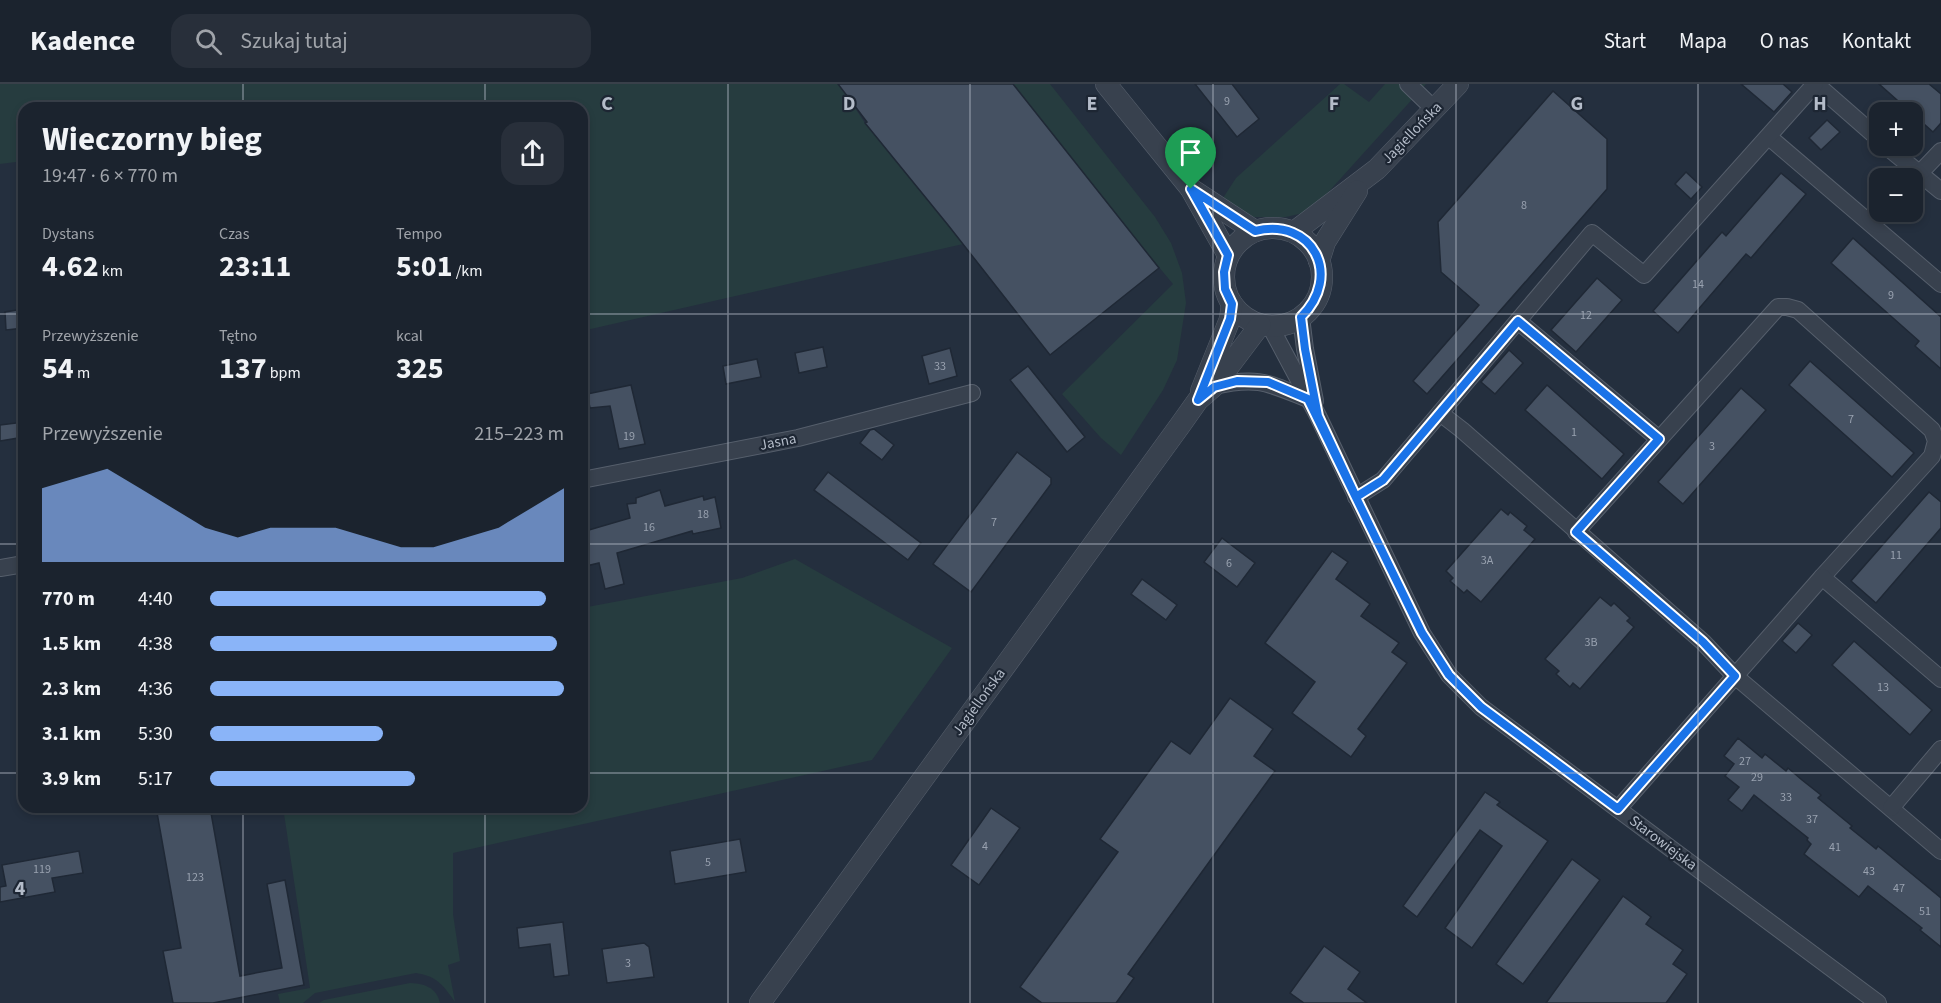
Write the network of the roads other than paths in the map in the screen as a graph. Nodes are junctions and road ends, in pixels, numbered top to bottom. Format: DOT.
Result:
graph roads {
  1 [pos="1106,84"];
  2 [pos="1408,84"];
  3 [pos="1458,84"];
  4 [pos="1815,84"];
  5 [pos="1435,110"];
  6 [pos="1869,131"];
  7 [pos="1769,137"];
  8 [pos="1941,151"];
  9 [pos="1898,156"];
  10 [pos="1912,168"];
  11 [pos="1923,170"];
  12 [pos="1923,177"];
  13 [pos="1364,180"];
  14 [pos="1191,189"];
  15 [pos="1941,191"];
  16 [pos="1255,231"];
  17 [pos="1294,232"];
  18 [pos="1228,255"];
  19 [pos="1319,261"];
  20 [pos="1941,284"];
  21 [pos="1232,304"];
  22 [pos="1301,317"];
  23 [pos="1518,321"];
  24 [pos="1265,325"];
  25 [pos="972,393"];
  26 [pos="1206,393"];
  27 [pos="1308,399"];
  28 [pos="1440,413"];
  29 [pos="1318,416"];
  30 [pos="1659,439"];
  31 [pos="588,479"];
  32 [pos="1356,497"];
  33 [pos="1576,532"];
  34 [pos="18,565"];
  35 [pos="0,567"];
  36 [pos="1822,577"];
  37 [pos="1735,676"];
  38 [pos="1941,679"];
  39 [pos="1941,749"];
  40 [pos="1891,808"];
  41 [pos="1618,809"];
  42 [pos="1941,851"];
  43 [pos="760,1003"];
  44 [pos="1878,1003"];
  1 -- 14 [label="street"];
  2 -- 5 [label="street"];
  3 -- 5 [label="street, Jagiellońska"];
  4 -- 6 [label="street"];
  4 -- 7 [label="street"];
  5 -- 13 [label="street, Jagiellońska"];
  7 -- 20 [label="street"];
  7 -- 23 [label="street"];
  8 -- 11 [label="street"];
  9 -- 10 [label="street"];
  12 -- 15 [label="street"];
  13 -- 17 [label="street, Jagiellońska"];
  13 -- 19 [label="street, Jagiellońska"];
  14 -- 16 [label="street"];
  14 -- 18 [label="street"];
  16 -- 17 [label="street"];
  16 -- 18 [label="street"];
  17 -- 19 [label="street"];
  18 -- 21 [label="street"];
  19 -- 22 [label="street"];
  21 -- 24 [label="street"];
  21 -- 26 [label="street, Jagiellońska"];
  22 -- 24 [label="street"];
  22 -- 29 [label="street"];
  23 -- 28 [label="street"];
  23 -- 30 [label="street"];
  24 -- 26 [label="street, Jagiellońska"];
  24 -- 27 [label="street, Starowiejska"];
  25 -- 31 [label="street, Jasna"];
  26 -- 27 [label="street"];
  26 -- 43 [label="street, Jagiellońska"];
  27 -- 29 [label="street, Starowiejska"];
  28 -- 32 [label="street"];
  28 -- 33 [label="street"];
  29 -- 32 [label="street, Starowiejska"];
  30 -- 33 [label="street"];
  30 -- 36 [label="street"];
  32 -- 41 [label="street, Starowiejska"];
  33 -- 37 [label="street"];
  34 -- 35 [label="street"];
  36 -- 37 [label="street"];
  36 -- 38 [label="street"];
  37 -- 40 [label="street"];
  37 -- 41 [label="street"];
  39 -- 40 [label="street"];
  40 -- 42 [label="street"];
  41 -- 44 [label="street, Starowiejska"];
}
